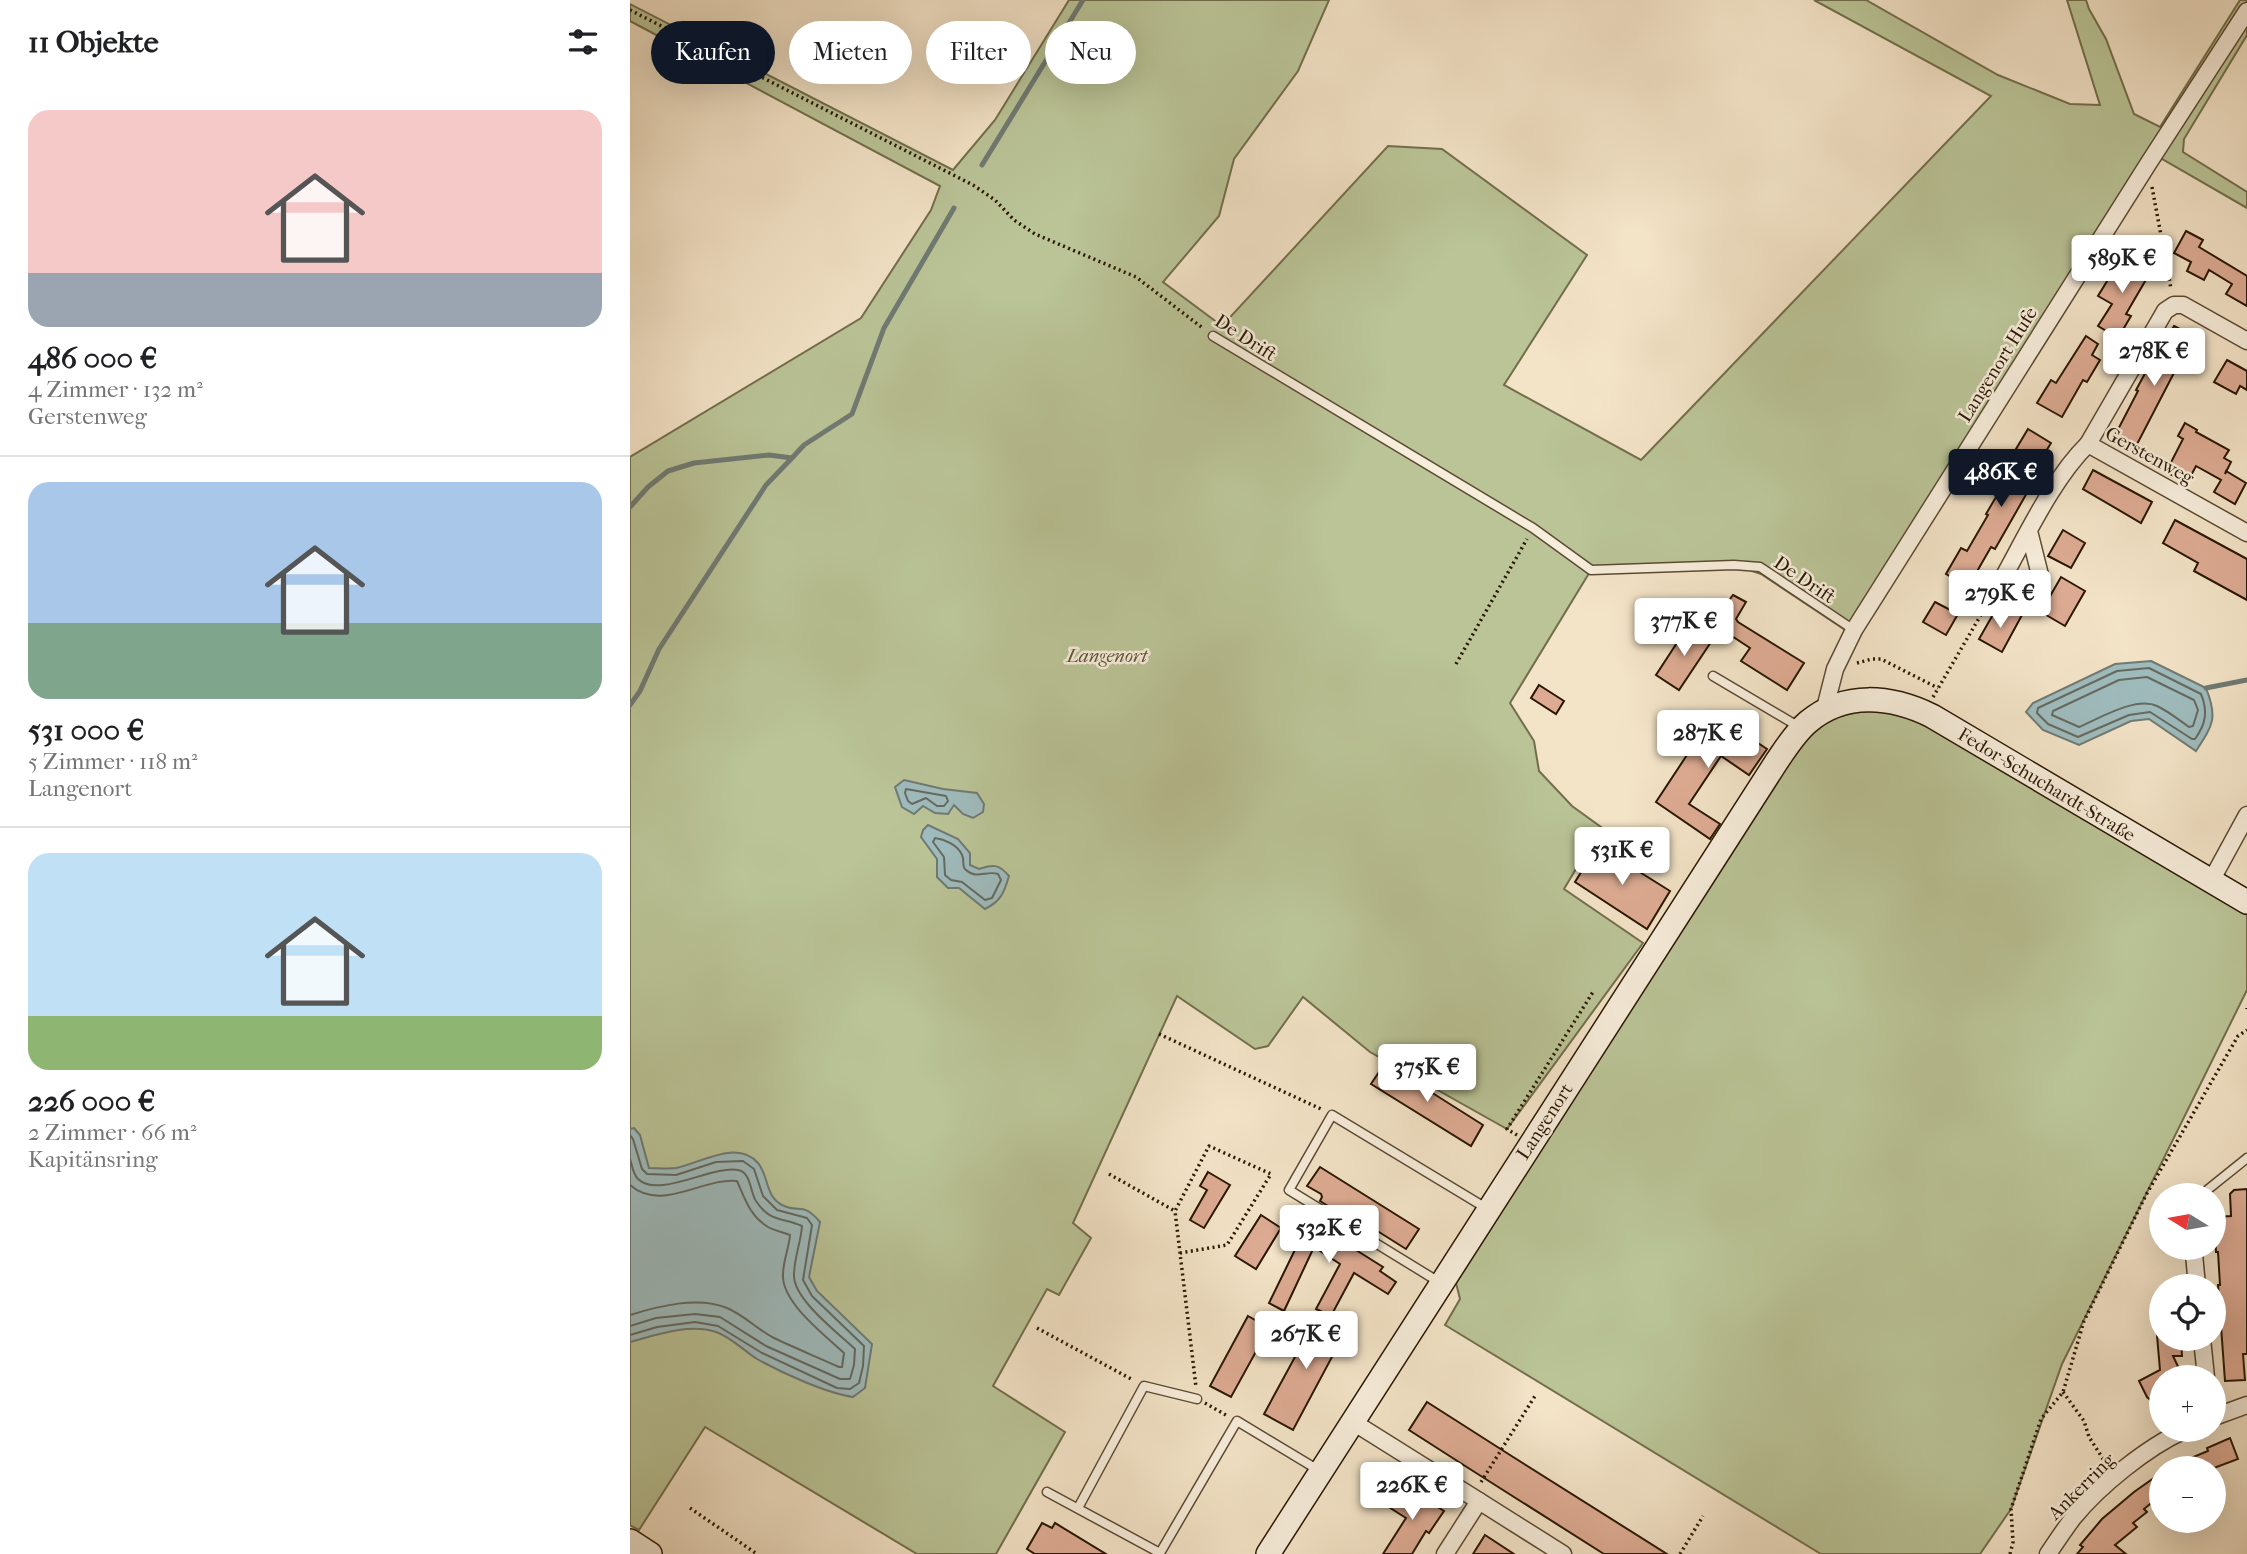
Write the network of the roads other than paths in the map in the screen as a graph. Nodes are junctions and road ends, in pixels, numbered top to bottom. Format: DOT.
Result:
graph roads {
  1 [pos="2247,11"];
  2 [pos="1213,336"];
  3 [pos="2247,341"];
  4 [pos="2088,444"];
  5 [pos="2029,531"];
  6 [pos="2247,533"];
  7 [pos="1854,630"];
  8 [pos="1713,676"];
  9 [pos="1831,709"];
  10 [pos="1801,729"];
  11 [pos="2247,815"];
  12 [pos="2211,881"];
  13 [pos="2247,902"];
  14 [pos="2247,1158"];
  15 [pos="2217,1183"];
  16 [pos="1488,1209"];
  17 [pos="1441,1283"];
  18 [pos="1197,1399"];
  19 [pos="2247,1405"];
  20 [pos="2226,1413"];
  21 [pos="1353,1422"];
  22 [pos="2163,1442"];
  23 [pos="1320,1471"];
  24 [pos="1047,1492"];
  25 [pos="1476,1498"];
  26 [pos="1078,1508"];
  27 [pos="630,1541"];
  28 [pos="650,1554"];
  29 [pos="1268,1554"];
  30 [pos="1445,1554"];
  31 [pos="1563,1554"];
  32 [pos="2048,1554"];
  1 -- 7 [label="street, Langenort Hufe"];
  2 -- 7 [label="lane, De Drift"];
  3 -- 4 [label="street"];
  4 -- 5 [label="street, Gerstenweg"];
  4 -- 6 [label="street, Gerstenweg"];
  5 -- 5 [label="street, Gerstenweg"];
  7 -- 9 [label="street, Langenort Hufe"];
  8 -- 10 [label="lane"];
  9 -- 10 [label="street, Langenort"];
  9 -- 12 [label="street, Fedor-Schuchardt-Straße"];
  10 -- 16 [label="street, Langenort"];
  11 -- 12 [label="street"];
  12 -- 13 [label="street, Fedor-Schuchardt-Straße"];
  14 -- 15 [label="lane"];
  16 -- 17 [label="street, Langenort"];
  16 -- 17 [label="lane"];
  17 -- 21 [label="street, Langenort"];
  18 -- 26 [label="lane"];
  19 -- 20 [label="street"];
  21 -- 23 [label="street, Langenort"];
  21 -- 25 [label="street"];
  22 -- 32 [label="street, Ankerring"];
  23 -- 26 [label="lane"];
  23 -- 29 [label="street, Langenort"];
  24 -- 26 [label="lane"];
  25 -- 30 [label="street"];
  25 -- 31 [label="street"];
  27 -- 28 [label="street"];
}
